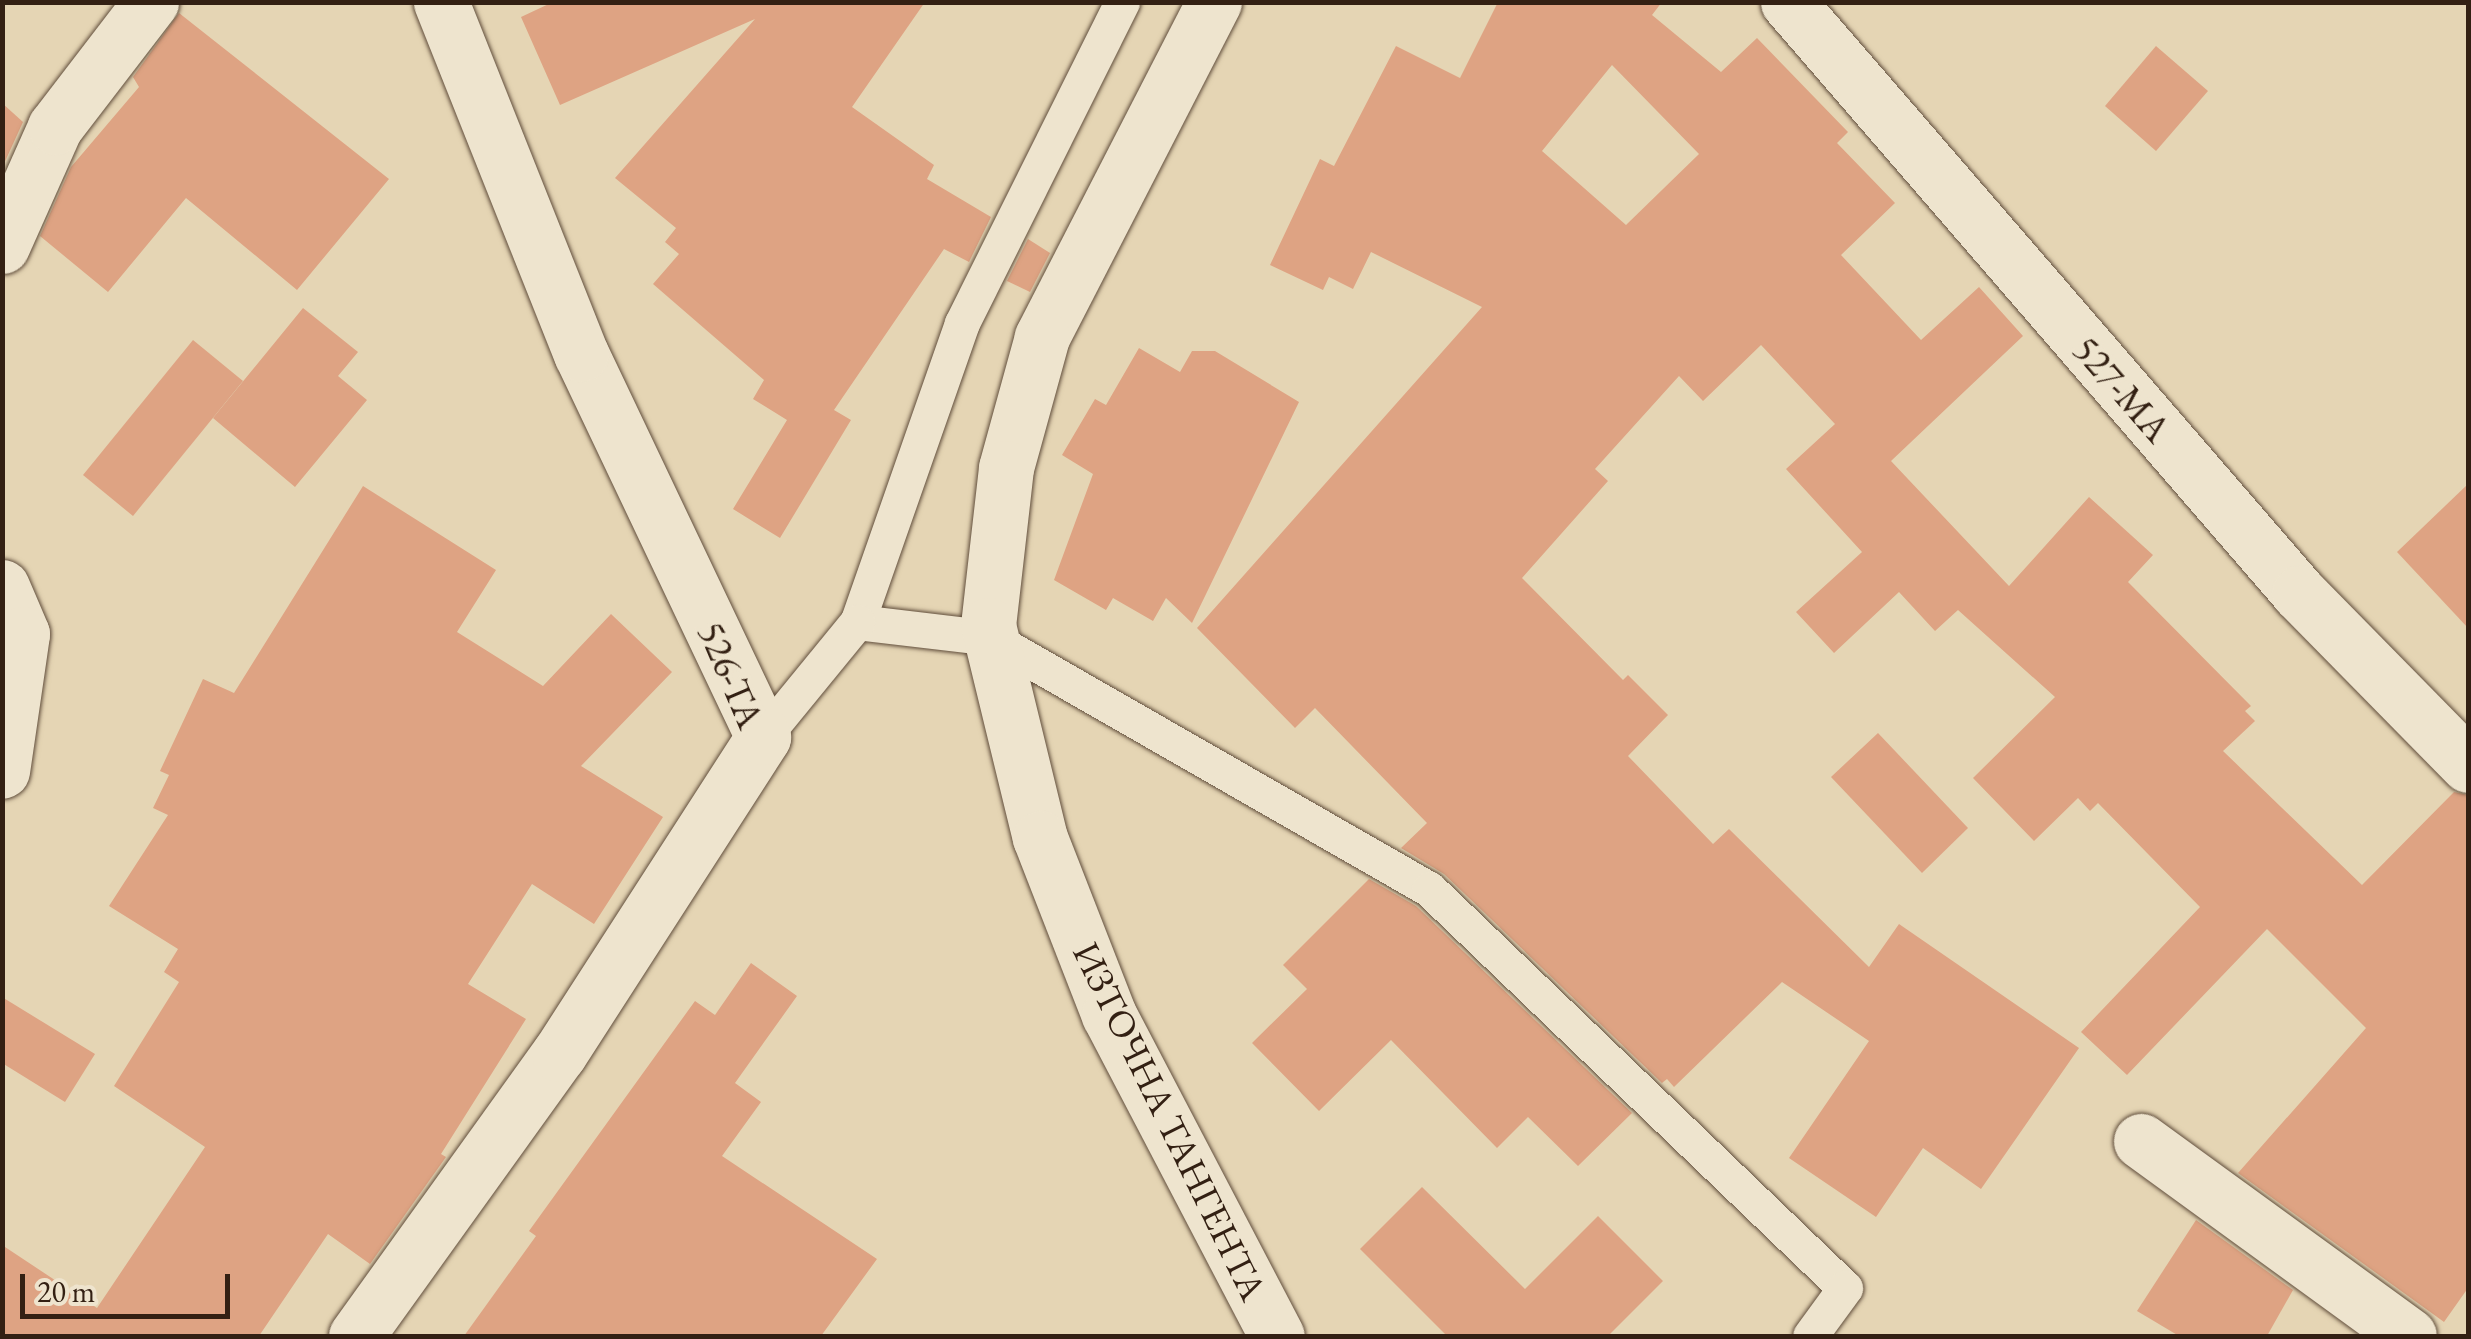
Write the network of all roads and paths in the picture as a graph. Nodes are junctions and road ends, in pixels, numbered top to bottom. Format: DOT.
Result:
graph roads {
  1 [pos="151,2"];
  2 [pos="440,2"];
  3 [pos="1122,2"];
  4 [pos="1214,2"];
  5 [pos="1788,2"];
  6 [pos="2,246"];
  7 [pos="2,587"];
  8 [pos="857,622"];
  9 [pos="991,638"];
  10 [pos="763,737"];
  11 [pos="2468,764"];
  12 [pos="2,771"];
  13 [pos="2141,1141"];
  14 [pos="2383,1330"];
  15 [pos="356,1336"];
  16 [pos="1277,1336"];
  17 [pos="1810,1336"];
  1 -- 6 [label="street"];
  2 -- 10 [label="street, 526-ТА"];
  3 -- 8 [label="lane"];
  4 -- 9 [label="street, ИЗТОЧНА ТАНГЕНТА"];
  5 -- 11 [label="street, 527-МА"];
  7 -- 12 [label="street"];
  8 -- 9 [label="lane"];
  8 -- 10 [label="lane"];
  9 -- 16 [label="street, ИЗТОЧНА ТАНГЕНТА"];
  9 -- 17 [label="lane"];
  10 -- 15 [label="street, 526-ТА"];
  13 -- 14 [label="street"];
}
